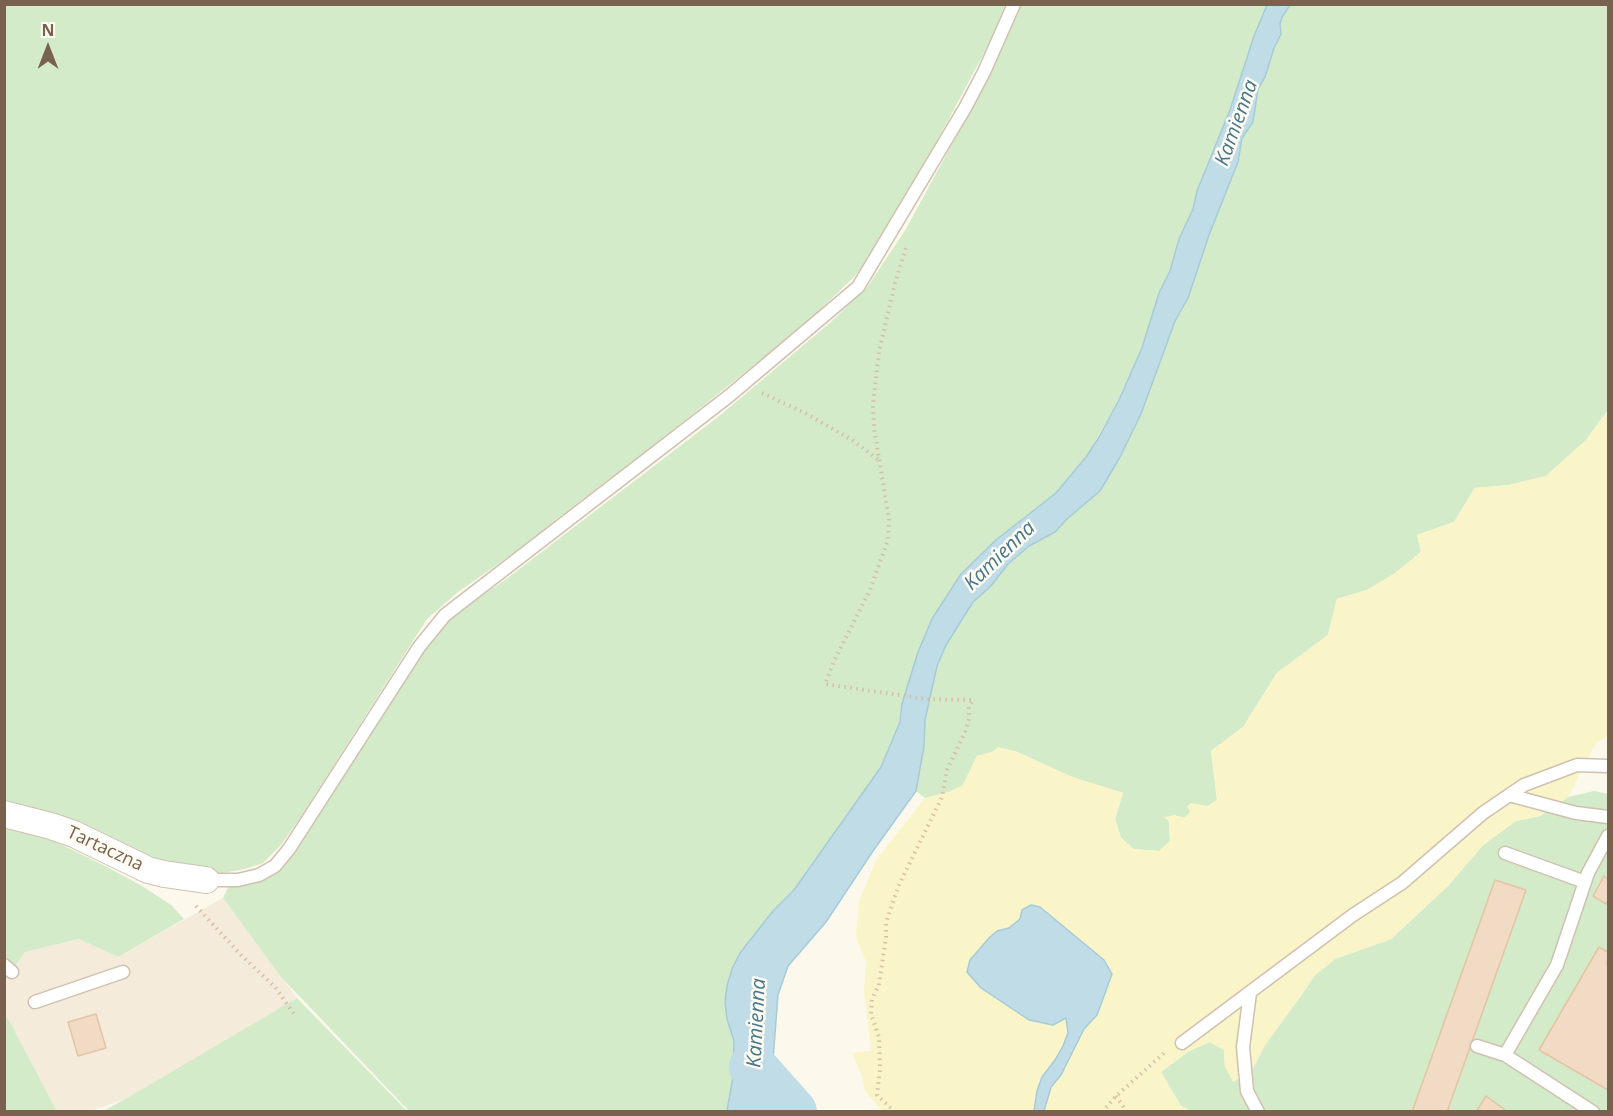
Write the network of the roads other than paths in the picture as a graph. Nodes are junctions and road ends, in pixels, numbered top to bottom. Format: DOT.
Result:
graph roads {
  1 [pos="1014,4"];
  2 [pos="1608,766"];
  3 [pos="1509,795"];
  4 [pos="4,813"];
  5 [pos="1608,817"];
  6 [pos="1608,836"];
  7 [pos="1505,853"];
  8 [pos="206,879"];
  9 [pos="1585,882"];
  10 [pos="123,972"];
  11 [pos="1250,993"];
  12 [pos="35,1002"];
  13 [pos="1182,1042"];
  14 [pos="1477,1046"];
  15 [pos="1505,1055"];
  16 [pos="1257,1112"];
  17 [pos="1593,1112"];
  1 -- 8 [label="lane"];
  2 -- 3 [label="lane"];
  3 -- 5 [label="lane"];
  3 -- 11 [label="lane"];
  4 -- 8 [label="street, Tartaczna"];
  6 -- 9 [label="lane"];
  7 -- 9 [label="lane"];
  9 -- 15 [label="lane"];
  10 -- 12 [label="lane"];
  11 -- 13 [label="lane"];
  11 -- 16 [label="lane"];
  14 -- 15 [label="lane"];
  15 -- 17 [label="lane"];
}
